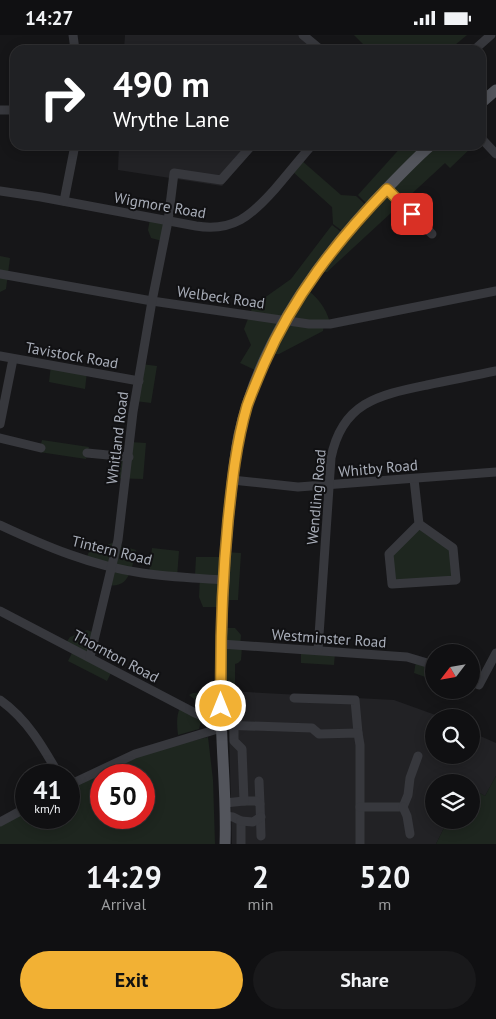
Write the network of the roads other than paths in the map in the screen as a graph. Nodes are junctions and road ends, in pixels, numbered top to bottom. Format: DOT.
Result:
graph roads {
  1 [pos="304,35"];
  2 [pos="491,35"];
  3 [pos="315,45"];
  4 [pos="480,45"];
  5 [pos="496,89"];
  6 [pos="486,98"];
  7 [pos="486,144"];
  8 [pos="74,150"];
  9 [pos="248,150"];
  10 [pos="308,150"];
  11 [pos="424,150"];
  12 [pos="496,154"];
  13 [pos="387,189"];
  14 [pos="0,191"];
  15 [pos="64,201"];
  16 [pos="168,221"];
  17 [pos="432,234"];
  18 [pos="0,273"];
  19 [pos="496,291"];
  20 [pos="152,301"];
  21 [pos="286,320"];
  22 [pos="0,356"];
  23 [pos="13,359"];
  24 [pos="496,371"];
  25 [pos="138,381"];
  26 [pos="0,424"];
  27 [pos="0,438"];
  28 [pos="40,448"];
  29 [pos="87,453"];
  30 [pos="129,457"];
  31 [pos="496,471"];
  32 [pos="414,479"];
  33 [pos="232,480"];
  34 [pos="329,485"];
  35 [pos="419,524"];
  36 [pos="0,525"];
  37 [pos="112,567"];
  38 [pos="223,579"];
  39 [pos="0,611"];
  40 [pos="221,643"];
  41 [pos="318,650"];
  42 [pos="496,653"];
  43 [pos="90,657"];
  44 [pos="425,662"];
  45 [pos="480,683"];
  46 [pos="294,698"];
  47 [pos="0,700"];
  48 [pos="221,725"];
  49 [pos="234,726"];
  50 [pos="358,733"];
  51 [pos="418,756"];
  52 [pos="52,764"];
  53 [pos="80,780"];
  54 [pos="260,781"];
  55 [pos="244,801"];
  56 [pos="225,803"];
  57 [pos="260,805"];
  58 [pos="360,807"];
  59 [pos="403,807"];
  60 [pos="15,814"];
  61 [pos="226,816"];
  62 [pos="261,817"];
  63 [pos="0,821"];
  64 [pos="241,821"];
  65 [pos="410,834"];
  66 [pos="261,836"];
  67 [pos="225,844"];
  68 [pos="241,844"];
  69 [pos="360,844"];
  1 -- 3 [label="street"];
  2 -- 4 [label="street"];
  5 -- 6 [label="main road"];
  7 -- 12 [label="street"];
  8 -- 15 [label="street"];
  9 -- 16 [label="street, Whitland Road"];
  10 -- 16 [label="street, Wigmore Road"];
  11 -- 13 [label="main road"];
  13 -- 17 [label="street"];
  13 -- 21 [label="main road"];
  14 -- 15 [label="street, Wigmore Road"];
  15 -- 16 [label="street, Wigmore Road"];
  16 -- 20 [label="street, Whitland Road"];
  18 -- 20 [label="street, Welbeck Road"];
  19 -- 21 [label="street, Welbeck Road"];
  20 -- 21 [label="street, Welbeck Road"];
  20 -- 25 [label="street, Whitland Road"];
  21 -- 33 [label="main road"];
  22 -- 23 [label="street, Tavistock Road"];
  23 -- 25 [label="street, Tavistock Road"];
  23 -- 26 [label="street"];
  24 -- 34 [label="street, Wendling Road"];
  25 -- 30 [label="street, Whitland Road"];
  27 -- 28 [label="street"];
  29 -- 30 [label="street"];
  30 -- 37 [label="street, Whitland Road"];
  31 -- 32 [label="street, Whitby Road"];
  32 -- 34 [label="street, Whitby Road"];
  32 -- 35 [label="street"];
  33 -- 34 [label="street, Whitby Road"];
  33 -- 38 [label="main road"];
  34 -- 41 [label="street, Wendling Road"];
  35 -- 35 [label="street"];
  36 -- 37 [label="street, Tintern Road"];
  37 -- 38 [label="street, Tintern Road"];
  37 -- 43 [label="street, Whitland Road"];
  38 -- 40 [label="main road"];
  39 -- 43 [label="street, Thornton Road"];
  40 -- 41 [label="street, Westminster Road"];
  40 -- 48 [label="main road"];
  41 -- 44 [label="street, Westminster Road"];
  42 -- 45 [label="street"];
  43 -- 48 [label="street, Thornton Road"];
  46 -- 50 [label="street"];
  47 -- 52 [label="street"];
  48 -- 49 [label="street"];
  48 -- 53 [label="street"];
  48 -- 56 [label="main road"];
  49 -- 50 [label="street"];
  49 -- 55 [label="street"];
  50 -- 58 [label="street"];
  51 -- 59 [label="street"];
  54 -- 57 [label="street"];
  55 -- 56 [label="street"];
  55 -- 57 [label="street"];
  56 -- 61 [label="main road"];
  57 -- 62 [label="street"];
  58 -- 59 [label="street"];
  58 -- 69 [label="street"];
  59 -- 65 [label="street"];
  60 -- 63 [label="street"];
  61 -- 64 [label="street"];
  61 -- 67 [label="main road"];
  62 -- 64 [label="street"];
  62 -- 66 [label="street"];
  64 -- 68 [label="street"];
}
